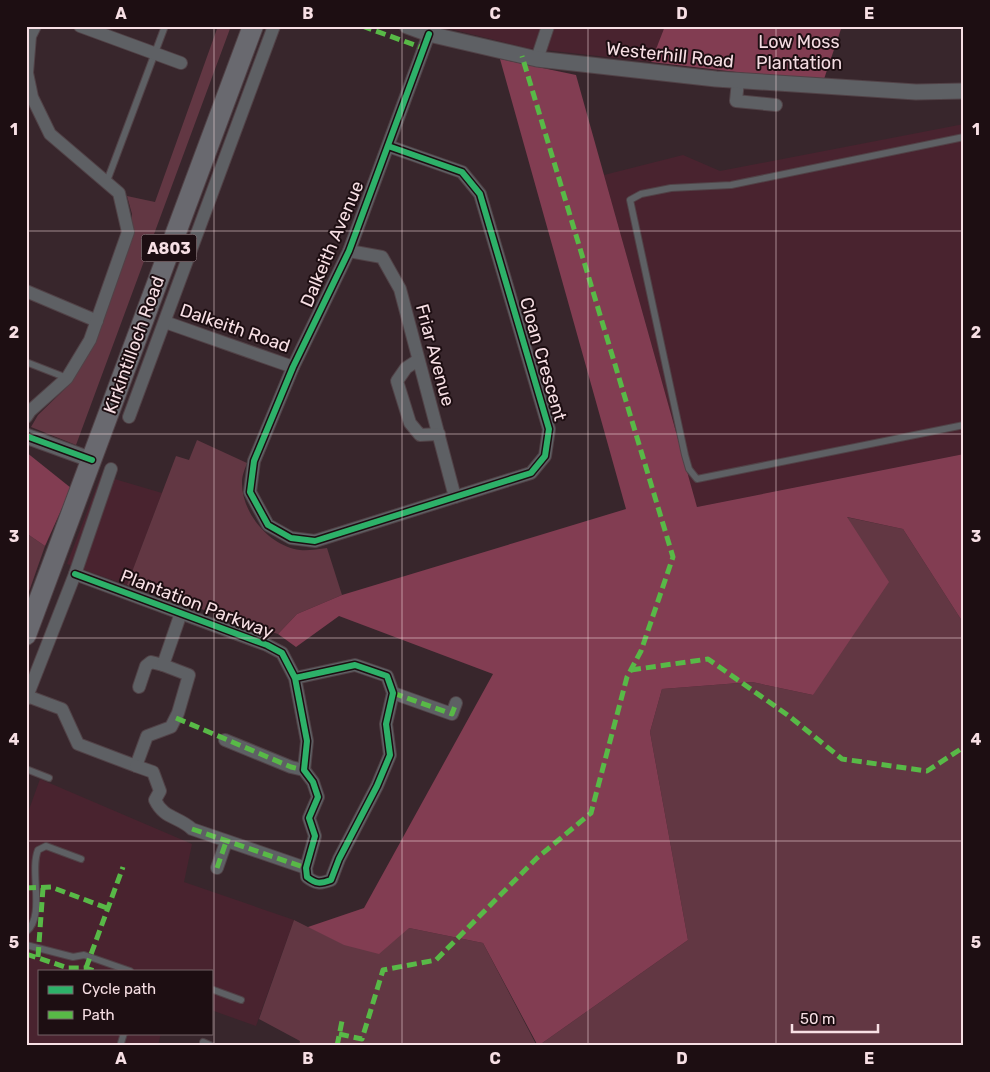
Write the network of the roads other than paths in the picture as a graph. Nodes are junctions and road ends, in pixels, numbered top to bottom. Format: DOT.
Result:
graph roads {
  1 [pos="35,26"];
  2 [pos="80,26"];
  3 [pos="165,26"];
  4 [pos="253,26"];
  5 [pos="274,26"];
  6 [pos="406,26"];
  7 [pos="548,26"];
  8 [pos="429,34"];
  9 [pos="155,54"];
  10 [pos="536,59"];
  11 [pos="181,63"];
  12 [pos="26,73"];
  13 [pos="738,81"];
  14 [pos="964,92"];
  15 [pos="776,105"];
  16 [pos="964,137"];
  17 [pos="388,146"];
  18 [pos="107,181"];
  19 [pos="349,251"];
  20 [pos="26,291"];
  21 [pos="97,321"];
  22 [pos="165,322"];
  23 [pos="418,360"];
  24 [pos="26,362"];
  25 [pos="293,367"];
  26 [pos="67,378"];
  27 [pos="26,417"];
  28 [pos="129,417"];
  29 [pos="964,425"];
  30 [pos="439,434"];
  31 [pos="26,436"];
  32 [pos="92,460"];
  33 [pos="254,461"];
  34 [pos="111,469"];
  35 [pos="455,497"];
  36 [pos="75,574"];
  37 [pos="181,613"];
  38 [pos="26,635"];
  39 [pos="163,666"];
  40 [pos="295,678"];
  41 [pos="140,687"];
  42 [pos="393,693"];
  43 [pos="27,698"];
  44 [pos="456,703"];
  45 [pos="226,740"];
  46 [pos="136,766"];
  47 [pos="26,769"];
  48 [pos="304,770"];
  49 [pos="49,778"];
  50 [pos="226,842"];
  51 [pos="80,859"];
  52 [pos="217,868"];
  53 [pos="306,868"];
  54 [pos="26,932"];
  55 [pos="26,945"];
  56 [pos="127,970"];
  57 [pos="212,989"];
  58 [pos="241,1000"];
  59 [pos="124,1034"];
  60 [pos="203,1042"];
  61 [pos="121,1043"];
  62 [pos="212,1046"];
  1 -- 12 [label="street"];
  2 -- 9 [label="street"];
  3 -- 9 [label="lane"];
  4 -- 32 [label="main road, Kirkintilloch Road / A803"];
  5 -- 22 [label="street"];
  6 -- 8 [label="street, Westerhill Road"];
  7 -- 10 [label="street"];
  8 -- 10 [label="street, Westerhill Road"];
  8 -- 17 [label="street, Dalkeith Avenue"];
  9 -- 11 [label="street"];
  9 -- 18 [label="lane"];
  10 -- 13 [label="street, Westerhill Road"];
  12 -- 18 [label="street"];
  13 -- 14 [label="street, Westerhill Road"];
  13 -- 15 [label="street"];
  16 -- 29 [label="lane"];
  17 -- 19 [label="street, Dalkeith Avenue"];
  17 -- 35 [label="street, Cloan Crescent"];
  18 -- 21 [label="street"];
  19 -- 23 [label="street, Friar Avenue"];
  19 -- 25 [label="street, Dalkeith Avenue"];
  20 -- 21 [label="street"];
  21 -- 26 [label="street"];
  22 -- 25 [label="street, Dalkeith Road"];
  22 -- 28 [label="street"];
  23 -- 30 [label="street, Friar Avenue"];
  23 -- 30 [label="street"];
  24 -- 26 [label="lane"];
  25 -- 33 [label="street, Dalkeith Avenue"];
  26 -- 27 [label="street"];
  30 -- 35 [label="street, Friar Avenue"];
  31 -- 32 [label="street"];
  32 -- 38 [label="main road, Kirkintilloch Road / A803"];
  33 -- 35 [label="street, Cloan Crescent"];
  34 -- 36 [label="street"];
  36 -- 37 [label="street, Plantation Parkway"];
  36 -- 43 [label="street"];
  37 -- 39 [label="street"];
  37 -- 40 [label="street, Plantation Parkway"];
  39 -- 41 [label="street"];
  39 -- 46 [label="street"];
  40 -- 42 [label="street"];
  40 -- 48 [label="street, Plantation Parkway"];
  42 -- 44 [label="street"];
  42 -- 53 [label="street"];
  43 -- 46 [label="street"];
  45 -- 48 [label="street"];
  46 -- 50 [label="street"];
  47 -- 49 [label="lane"];
  48 -- 53 [label="street"];
  50 -- 52 [label="street"];
  50 -- 53 [label="street"];
  51 -- 54 [label="lane"];
  55 -- 56 [label="lane"];
  57 -- 58 [label="lane"];
  59 -- 61 [label="lane"];
  60 -- 62 [label="lane"];
}
